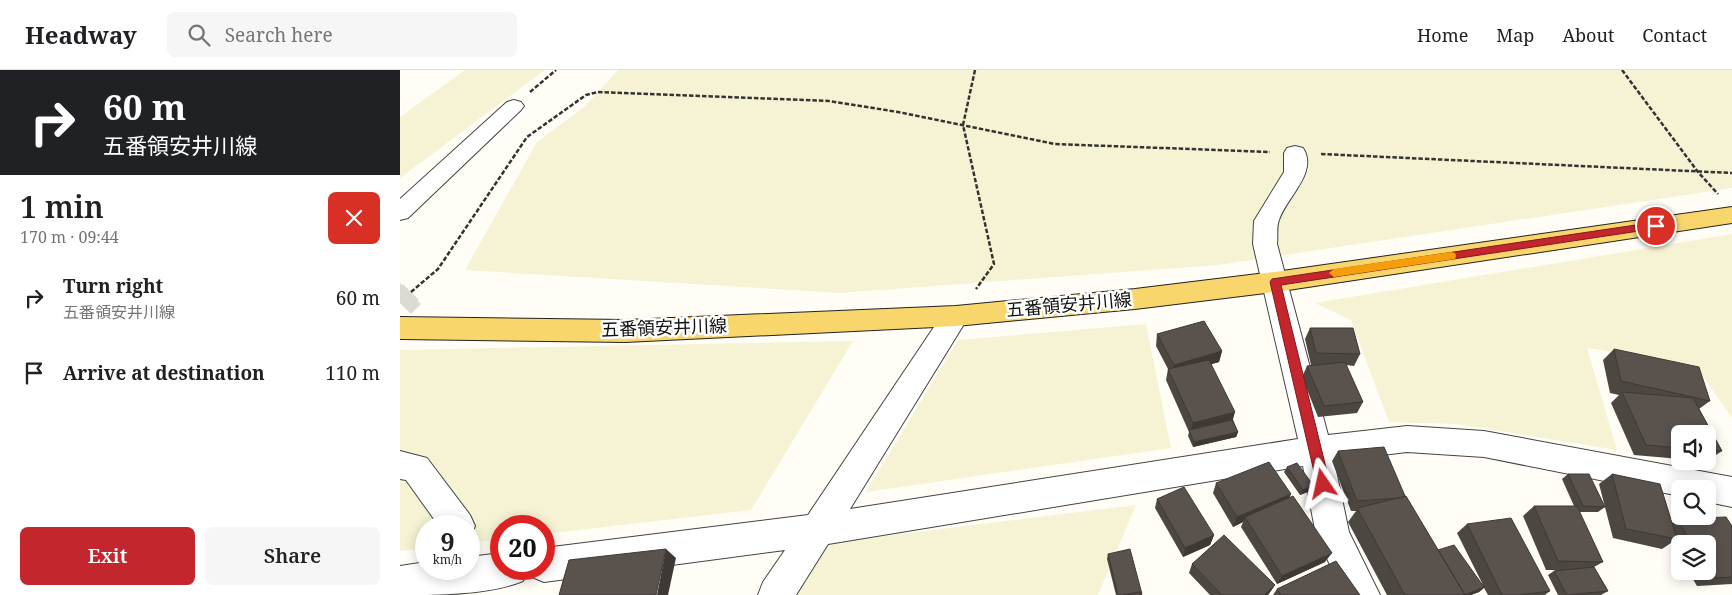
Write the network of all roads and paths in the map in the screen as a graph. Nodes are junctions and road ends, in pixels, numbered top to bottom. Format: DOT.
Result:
graph roads {
  1 [pos="556,70"];
  2 [pos="975,70"];
  3 [pos="1622,70"];
  4 [pos="514,106"];
  5 [pos="963,125"];
  6 [pos="1295,153"];
  7 [pos="1698,172"];
  8 [pos="1732,173"];
  9 [pos="1728,207"];
  10 [pos="400,212"];
  11 [pos="1275,282"];
  12 [pos="411,292"];
  13 [pos="956,316"];
  14 [pos="400,328"];
  15 [pos="1316,450"];
  16 [pos="400,466"];
  17 [pos="1732,492"];
  18 [pos="450,515"];
  19 [pos="816,530"];
  20 [pos="555,564"];
  21 [pos="417,580"];
  22 [pos="400,583"];
  23 [pos="776,595"];
  24 [pos="1362,595"];
  1 -- 4 [label="path"];
  2 -- 5 [label="path"];
  3 -- 7 [label="path"];
  4 -- 10 [label="street"];
  5 -- 6 [label="path"];
  5 -- 12 [label="path"];
  5 -- 13 [label="path"];
  6 -- 7 [label="path"];
  6 -- 11 [label="street"];
  7 -- 8 [label="path"];
  7 -- 9 [label="path"];
  9 -- 11 [label="main road, 五番領安井川線"];
  11 -- 13 [label="main road, 五番領安井川線"];
  11 -- 15 [label="street"];
  13 -- 14 [label="main road, 五番領安井川線"];
  13 -- 19 [label="street"];
  15 -- 17 [label="street"];
  15 -- 19 [label="street"];
  15 -- 24 [label="street"];
  16 -- 18 [label="street"];
  19 -- 20 [label="street"];
  19 -- 23 [label="street"];
  21 -- 22 [label="street"];
}
